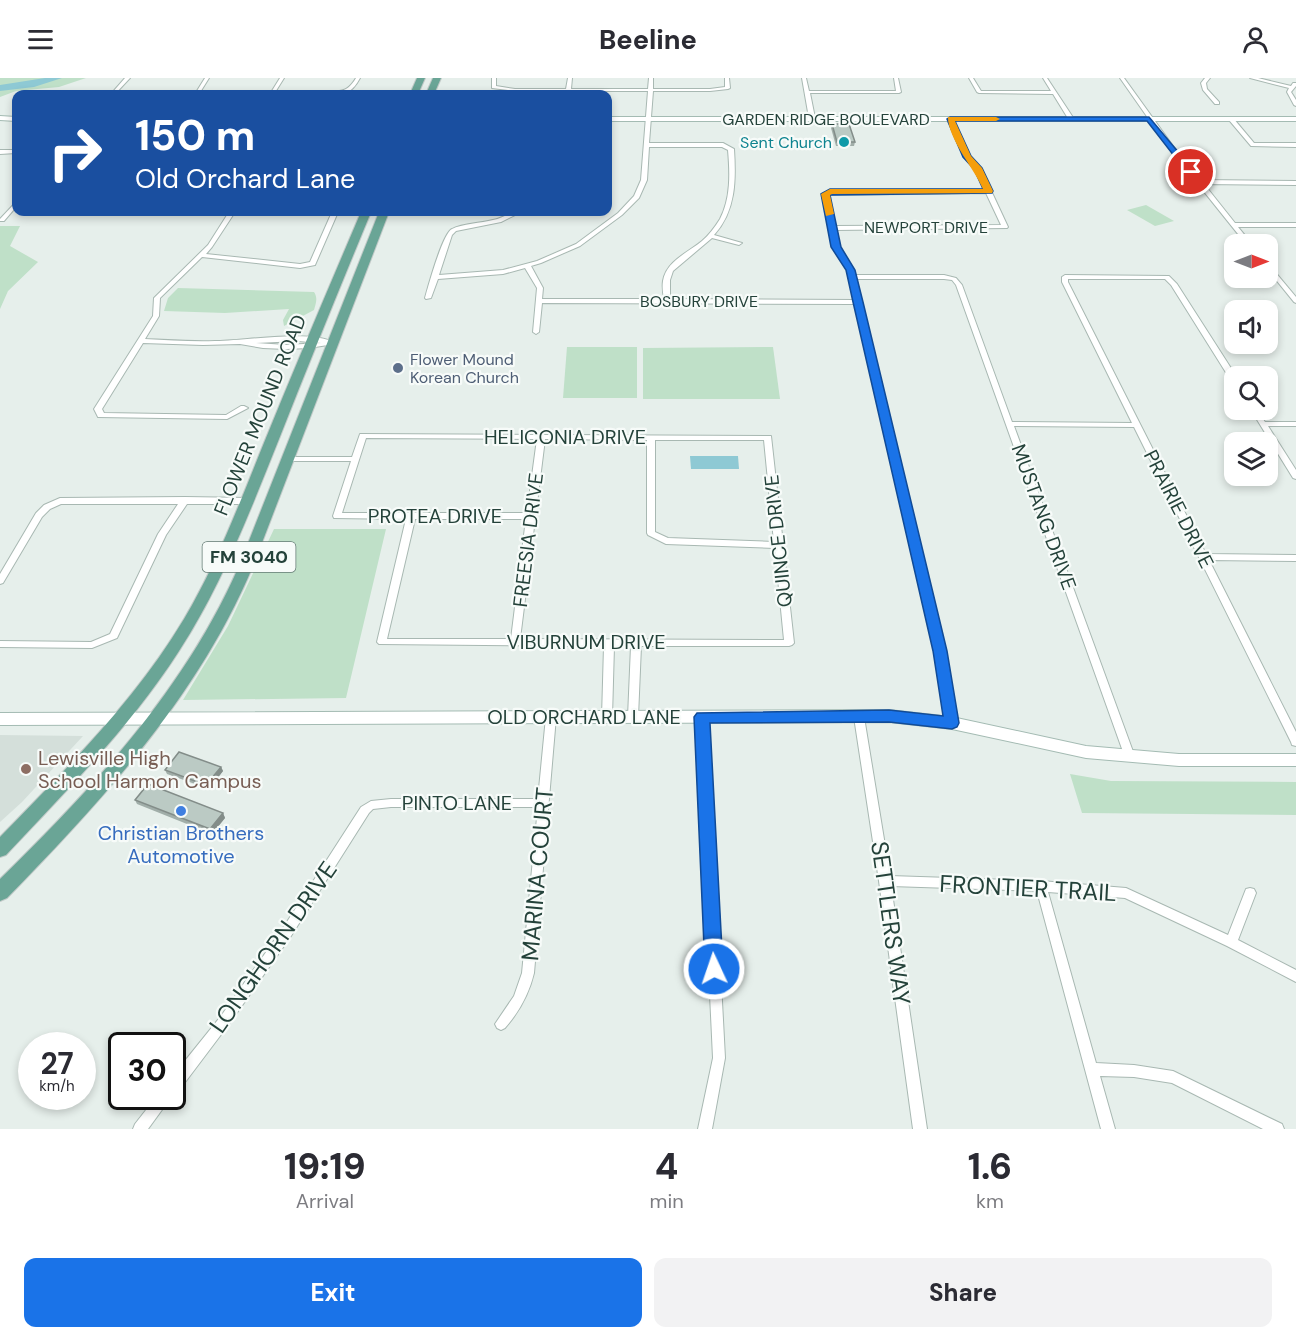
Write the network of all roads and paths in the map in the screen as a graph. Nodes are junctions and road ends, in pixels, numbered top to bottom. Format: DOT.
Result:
graph roads {
  1 [pos="128,78"];
  2 [pos="494,78"];
  3 [pos="570,78"];
  4 [pos="651,78"];
  5 [pos="727,78"];
  6 [pos="804,78"];
  7 [pos="896,78"];
  8 [pos="971,78"];
  9 [pos="1045,78"];
  10 [pos="1122,78"];
  11 [pos="1208,78"];
  12 [pos="1252,78"];
  13 [pos="1294,85"];
  14 [pos="117,90"];
  15 [pos="568,90"];
  16 [pos="650,90"];
  17 [pos="807,92"];
  18 [pos="1055,93"];
  19 [pos="1217,103"];
  20 [pos="1296,104"];
  21 [pos="612,110"];
  22 [pos="1065,111"];
  23 [pos="1143,111"];
  24 [pos="1296,111"];
  25 [pos="812,114"];
  26 [pos="649,115"];
  27 [pos="992,115"];
  28 [pos="612,119"];
  29 [pos="950,119"];
  30 [pos="1071,119"];
  31 [pos="1149,119"];
  32 [pos="1232,119"];
  33 [pos="1296,119"];
  34 [pos="646,145"];
  35 [pos="1296,145"];
  36 [pos="1199,182"];
  37 [pos="1296,183"];
  38 [pos="989,191"];
  39 [pos="12,209"];
  40 [pos="229,216"];
  41 [pos="333,216"];
  42 [pos="364,216"];
  43 [pos="382,216"];
  44 [pos="509,216"];
  45 [pos="2,220"];
  46 [pos="1233,225"];
  47 [pos="1296,225"];
  48 [pos="832,228"];
  49 [pos="1241,234"];
  50 [pos="710,236"];
  51 [pos="739,243"];
  52 [pos="200,255"];
  53 [pos="527,265"];
  54 [pos="434,277"];
  55 [pos="852,277"];
  56 [pos="1278,279"];
  57 [pos="428,298"];
  58 [pos="540,301"];
  59 [pos="667,301"];
  60 [pos="1296,301"];
  61 [pos="858,302"];
  62 [pos="536,332"];
  63 [pos="142,341"];
  64 [pos="311,343"];
  65 [pos="332,343"];
  66 [pos="1226,366"];
  67 [pos="244,408"];
  68 [pos="1260,420"];
  69 [pos="1010,424"];
  70 [pos="1263,424"];
  71 [pos="1296,424"];
  72 [pos="1137,425"];
  73 [pos="541,437"];
  74 [pos="651,438"];
  75 [pos="768,438"];
  76 [pos="287,459"];
  77 [pos="355,459"];
  78 [pos="1296,476"];
  79 [pos="185,500"];
  80 [pos="248,501"];
  81 [pos="411,516"];
  82 [pos="532,516"];
  83 [pos="778,545"];
  84 [pos="1203,557"];
  85 [pos="1296,558"];
  86 [pos="0,581"];
  87 [pos="515,642"];
  88 [pos="609,642"];
  89 [pos="636,643"];
  90 [pos="789,643"];
  91 [pos="0,644"];
  92 [pos="158,713"];
  93 [pos="551,717"];
  94 [pos="607,717"];
  95 [pos="633,717"];
  96 [pos="702,717"];
  97 [pos="859,717"];
  98 [pos="0,718"];
  99 [pos="120,718"];
  100 [pos="952,723"];
  101 [pos="1296,742"];
  102 [pos="1130,757"];
  103 [pos="1296,760"];
  104 [pos="543,803"];
  105 [pos="371,805"];
  106 [pos="0,849"];
  107 [pos="885,881"];
  108 [pos="1041,886"];
  109 [pos="0,892"];
  110 [pos="1250,893"];
  111 [pos="1231,942"];
  112 [pos="1296,976"];
  113 [pos="501,1024"];
  114 [pos="1091,1069"];
  115 [pos="186,1070"];
  116 [pos="155,1110"];
  117 [pos="140,1129"];
  118 [pos="705,1129"];
  119 [pos="920,1129"];
  120 [pos="1108,1129"];
  121 [pos="1277,1129"];
  1 -- 14 [label="street"];
  2 -- 15 [label="street"];
  3 -- 15 [label="street"];
  4 -- 16 [label="street"];
  5 -- 16 [label="street"];
  6 -- 17 [label="street"];
  7 -- 17 [label="street"];
  8 -- 18 [label="street"];
  9 -- 18 [label="street"];
  10 -- 23 [label="street"];
  11 -- 19 [label="street"];
  12 -- 13 [label="street"];
  13 -- 20 [label="street"];
  15 -- 16 [label="street"];
  16 -- 26 [label="street"];
  17 -- 25 [label="street"];
  18 -- 22 [label="street"];
  21 -- 26 [label="main road, GARDEN RIDGE BOULEVARD"];
  22 -- 23 [label="main road, GARDEN RIDGE BOULEVARD"];
  22 -- 27 [label="main road, GARDEN RIDGE BOULEVARD"];
  22 -- 30 [label="street"];
  23 -- 24 [label="main road, GARDEN RIDGE BOULEVARD"];
  23 -- 31 [label="street"];
  25 -- 26 [label="main road, GARDEN RIDGE BOULEVARD"];
  25 -- 27 [label="main road, GARDEN RIDGE BOULEVARD"];
  25 -- 29 [label="main road, GARDEN RIDGE BOULEVARD"];
  26 -- 28 [label="main road, GARDEN RIDGE BOULEVARD"];
  26 -- 34 [label="street"];
  27 -- 29 [label="main road, GARDEN RIDGE BOULEVARD"];
  27 -- 30 [label="main road, GARDEN RIDGE BOULEVARD"];
  29 -- 38 [label="street, NEWPORT DRIVE"];
  30 -- 31 [label="main road, GARDEN RIDGE BOULEVARD"];
  31 -- 32 [label="main road, GARDEN RIDGE BOULEVARD"];
  31 -- 36 [label="street"];
  32 -- 33 [label="main road, GARDEN RIDGE BOULEVARD"];
  32 -- 35 [label="street"];
  34 -- 50 [label="street"];
  34 -- 53 [label="street"];
  36 -- 37 [label="street"];
  36 -- 46 [label="street"];
  38 -- 48 [label="street"];
  38 -- 48 [label="street, NEWPORT DRIVE"];
  39 -- 45 [label="street"];
  40 -- 52 [label="street"];
  41 -- 52 [label="street"];
  42 -- 64 [label="main road, FLOWER MOUND ROAD / FM 3040"];
  43 -- 65 [label="main road, FLOWER MOUND ROAD / FM 3040"];
  44 -- 54 [label="street"];
  46 -- 47 [label="street"];
  46 -- 49 [label="street"];
  48 -- 55 [label="street"];
  50 -- 51 [label="street"];
  50 -- 59 [label="street"];
  52 -- 63 [label="street"];
  53 -- 54 [label="street"];
  53 -- 58 [label="street"];
  54 -- 57 [label="street"];
  55 -- 61 [label="street"];
  55 -- 69 [label="street, MUSTANG DRIVE"];
  56 -- 60 [label="street"];
  58 -- 59 [label="street, BOSBURY DRIVE"];
  58 -- 62 [label="street"];
  59 -- 61 [label="street, BOSBURY DRIVE"];
  61 -- 100 [label="street"];
  63 -- 64 [label="street"];
  63 -- 67 [label="street"];
  64 -- 65 [label="street"];
  64 -- 80 [label="main road, FLOWER MOUND ROAD / FM 3040"];
  65 -- 76 [label="main road, FLOWER MOUND ROAD / FM 3040"];
  66 -- 72 [label="street, PRAIRIE DRIVE"];
  68 -- 70 [label="street"];
  69 -- 72 [label="street"];
  69 -- 102 [label="street, MUSTANG DRIVE"];
  70 -- 71 [label="street"];
  70 -- 78 [label="street"];
  72 -- 84 [label="street, PRAIRIE DRIVE"];
  73 -- 74 [label="street, HELICONIA DRIVE"];
  73 -- 77 [label="street, HELICONIA DRIVE"];
  73 -- 82 [label="street, FREESIA DRIVE"];
  74 -- 75 [label="street, HELICONIA DRIVE"];
  74 -- 83 [label="street"];
  75 -- 83 [label="street, QUINCE DRIVE"];
  76 -- 77 [label="street"];
  76 -- 92 [label="main road, FLOWER MOUND ROAD / FM 3040"];
  77 -- 81 [label="street, PROTEA DRIVE"];
  79 -- 80 [label="street"];
  79 -- 86 [label="street"];
  79 -- 91 [label="street"];
  80 -- 99 [label="main road, FLOWER MOUND ROAD / FM 3040"];
  81 -- 82 [label="street, PROTEA DRIVE"];
  81 -- 87 [label="street, VIBURNUM DRIVE"];
  82 -- 87 [label="street, FREESIA DRIVE"];
  83 -- 90 [label="street, QUINCE DRIVE"];
  84 -- 85 [label="street"];
  84 -- 101 [label="street, PRAIRIE DRIVE"];
  87 -- 88 [label="street, VIBURNUM DRIVE"];
  88 -- 89 [label="street, VIBURNUM DRIVE"];
  88 -- 94 [label="street"];
  89 -- 90 [label="street, VIBURNUM DRIVE"];
  89 -- 95 [label="street"];
  92 -- 93 [label="main road, OLD ORCHARD LANE"];
  92 -- 99 [label="main road, OLD ORCHARD LANE"];
  92 -- 109 [label="main road, FM 3040"];
  93 -- 94 [label="main road, OLD ORCHARD LANE"];
  93 -- 104 [label="street, MARINA COURT"];
  94 -- 95 [label="main road, OLD ORCHARD LANE"];
  95 -- 96 [label="main road, OLD ORCHARD LANE"];
  96 -- 97 [label="main road, OLD ORCHARD LANE"];
  96 -- 118 [label="street"];
  97 -- 100 [label="main road, OLD ORCHARD LANE"];
  97 -- 107 [label="street, SETTLERS WAY"];
  98 -- 99 [label="main road, OLD ORCHARD LANE"];
  99 -- 106 [label="main road, FM 3040"];
  100 -- 102 [label="main road, OLD ORCHARD LANE"];
  102 -- 103 [label="main road, OLD ORCHARD LANE"];
  104 -- 105 [label="street, PINTO LANE"];
  104 -- 113 [label="street, MARINA COURT"];
  105 -- 115 [label="street, LONGHORN DRIVE"];
  107 -- 108 [label="street, FRONTIER TRAIL"];
  107 -- 119 [label="street, SETTLERS WAY"];
  108 -- 111 [label="street, FRONTIER TRAIL"];
  108 -- 114 [label="street"];
  110 -- 111 [label="street"];
  111 -- 112 [label="street, FRONTIER TRAIL"];
  114 -- 120 [label="street"];
  114 -- 121 [label="street"];
  116 -- 117 [label="street"];
}
